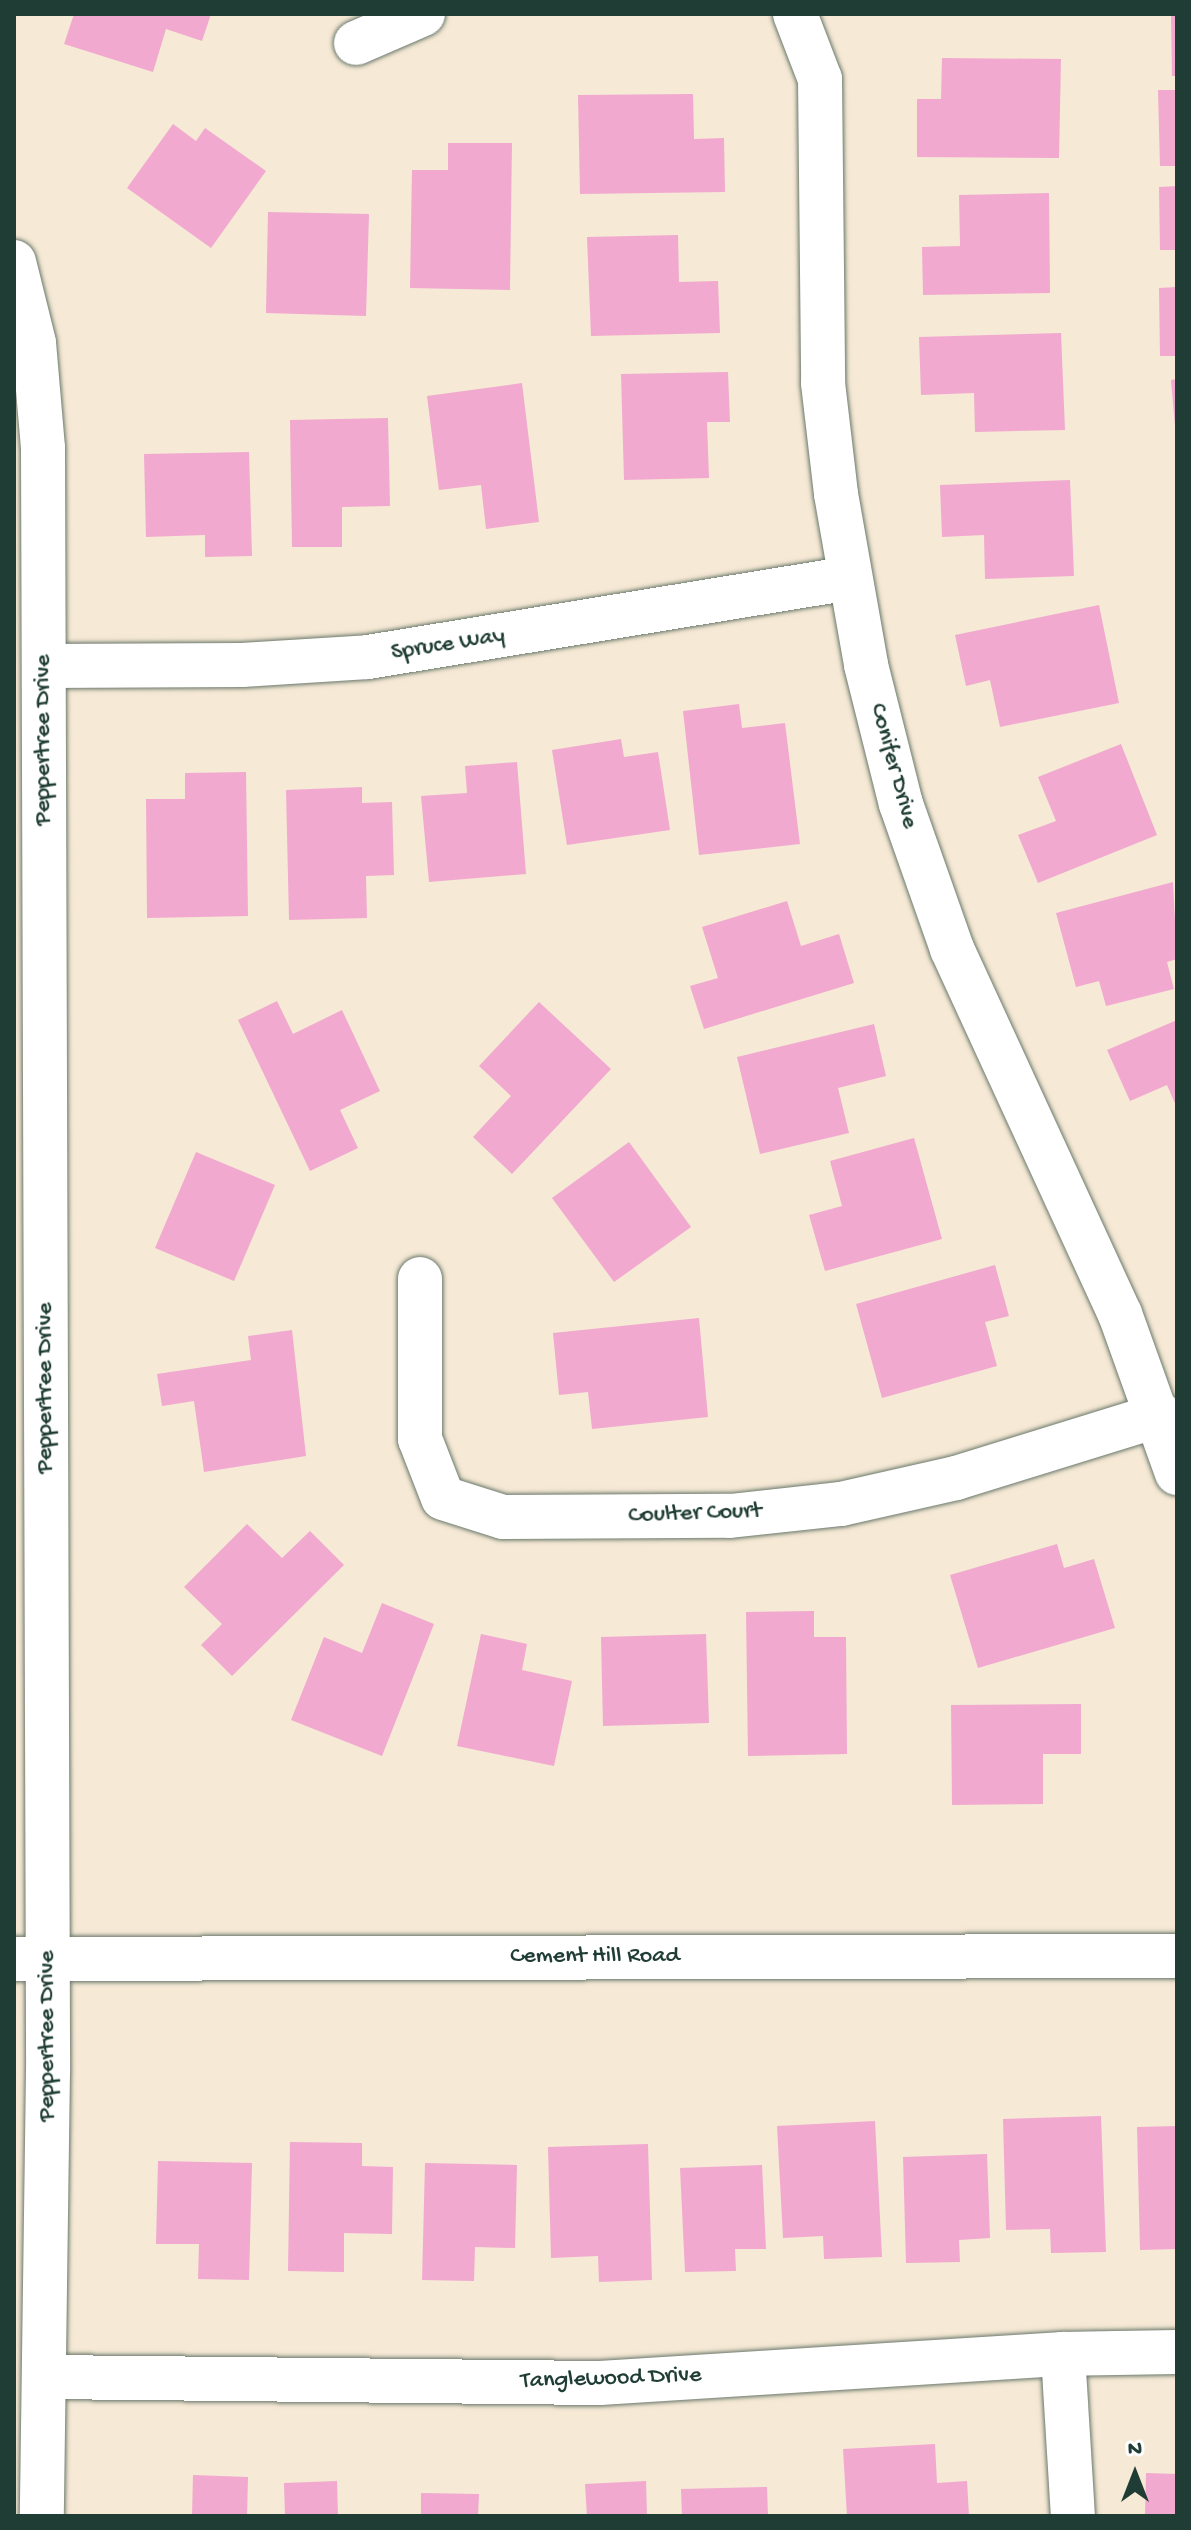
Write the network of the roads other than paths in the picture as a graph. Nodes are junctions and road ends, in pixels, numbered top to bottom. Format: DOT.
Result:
graph roads {
  1 [pos="423,14"];
  2 [pos="795,14"];
  3 [pos="356,43"];
  4 [pos="14,262"];
  5 [pos="848,578"];
  6 [pos="44,666"];
  7 [pos="420,1279"];
  8 [pos="1160,1415"];
  9 [pos="1177,1473"];
  10 [pos="1177,1956"];
  11 [pos="31,1959"];
  12 [pos="1177,2352"];
  13 [pos="1063,2354"];
  14 [pos="45,2377"];
  15 [pos="42,2516"];
  16 [pos="1073,2516"];
  1 -- 3 [label="street"];
  2 -- 5 [label="street, Conifer Drive"];
  4 -- 6 [label="street, Peppertree Drive"];
  5 -- 6 [label="street, Spruce Way"];
  5 -- 8 [label="street, Conifer Drive"];
  6 -- 11 [label="street, Peppertree Drive"];
  7 -- 8 [label="street, Coulter Court"];
  8 -- 9 [label="street, Conifer Drive"];
  10 -- 11 [label="street, Cement Hill Road"];
  11 -- 14 [label="street, Peppertree Drive"];
  12 -- 13 [label="street, Tanglewood Drive"];
  13 -- 14 [label="street, Tanglewood Drive"];
  13 -- 16 [label="street"];
  14 -- 15 [label="street, Peppertree Drive"];
}
